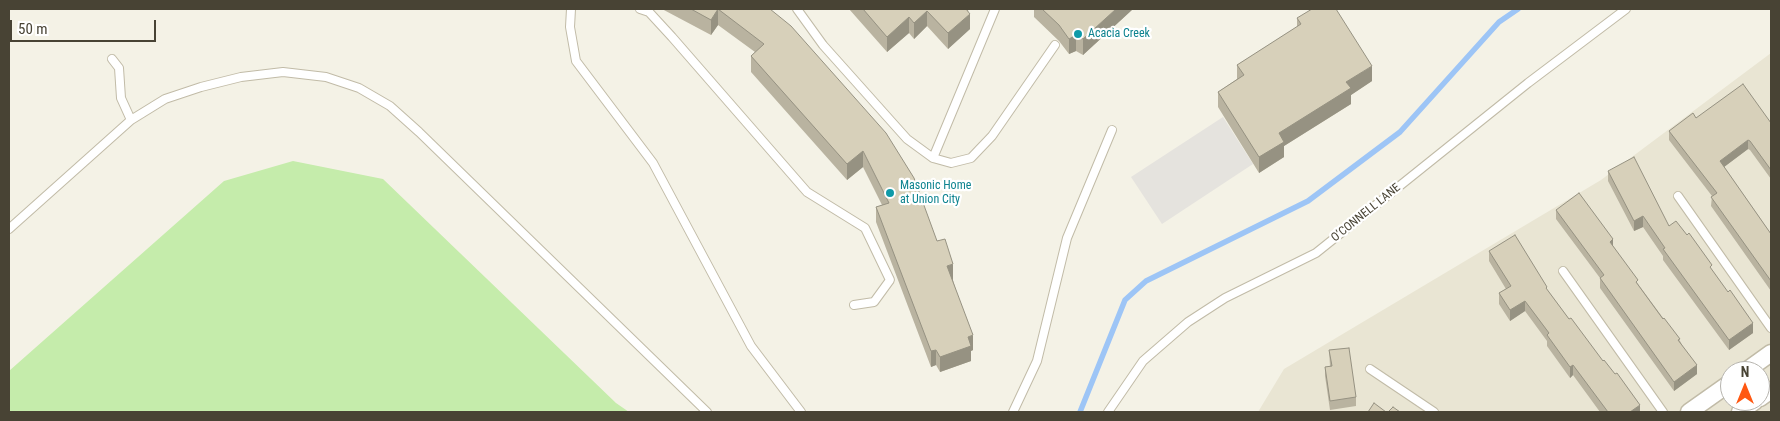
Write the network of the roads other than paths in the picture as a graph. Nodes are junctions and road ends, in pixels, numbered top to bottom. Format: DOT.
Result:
graph roads {
  1 [pos="571,9"];
  2 [pos="640,9"];
  3 [pos="797,9"];
  4 [pos="995,9"];
  5 [pos="1626,9"];
  6 [pos="1055,45"];
  7 [pos="112,59"];
  8 [pos="131,120"];
  9 [pos="1112,130"];
  10 [pos="933,158"];
  11 [pos="1678,196"];
  12 [pos="9,229"];
  13 [pos="1563,271"];
  14 [pos="854,305"];
  15 [pos="1771,328"];
  16 [pos="1771,353"];
  17 [pos="1760,361"];
  18 [pos="1370,369"];
  19 [pos="1720,389"];
  20 [pos="707,412"];
  21 [pos="801,412"];
  22 [pos="1013,412"];
  23 [pos="1108,412"];
  24 [pos="1434,412"];
  25 [pos="1663,412"];
  26 [pos="1689,412"];
  1 -- 21 [label="lane"];
  2 -- 14 [label="lane"];
  3 -- 10 [label="lane"];
  4 -- 10 [label="lane"];
  5 -- 23 [label="lane, O’CONNELL LANE"];
  6 -- 10 [label="lane"];
  7 -- 8 [label="lane"];
  8 -- 12 [label="lane"];
  8 -- 20 [label="lane"];
  9 -- 22 [label="lane"];
  11 -- 15 [label="lane"];
  13 -- 25 [label="lane"];
  16 -- 17 [label="street"];
  18 -- 24 [label="lane"];
  19 -- 26 [label="street"];
}
